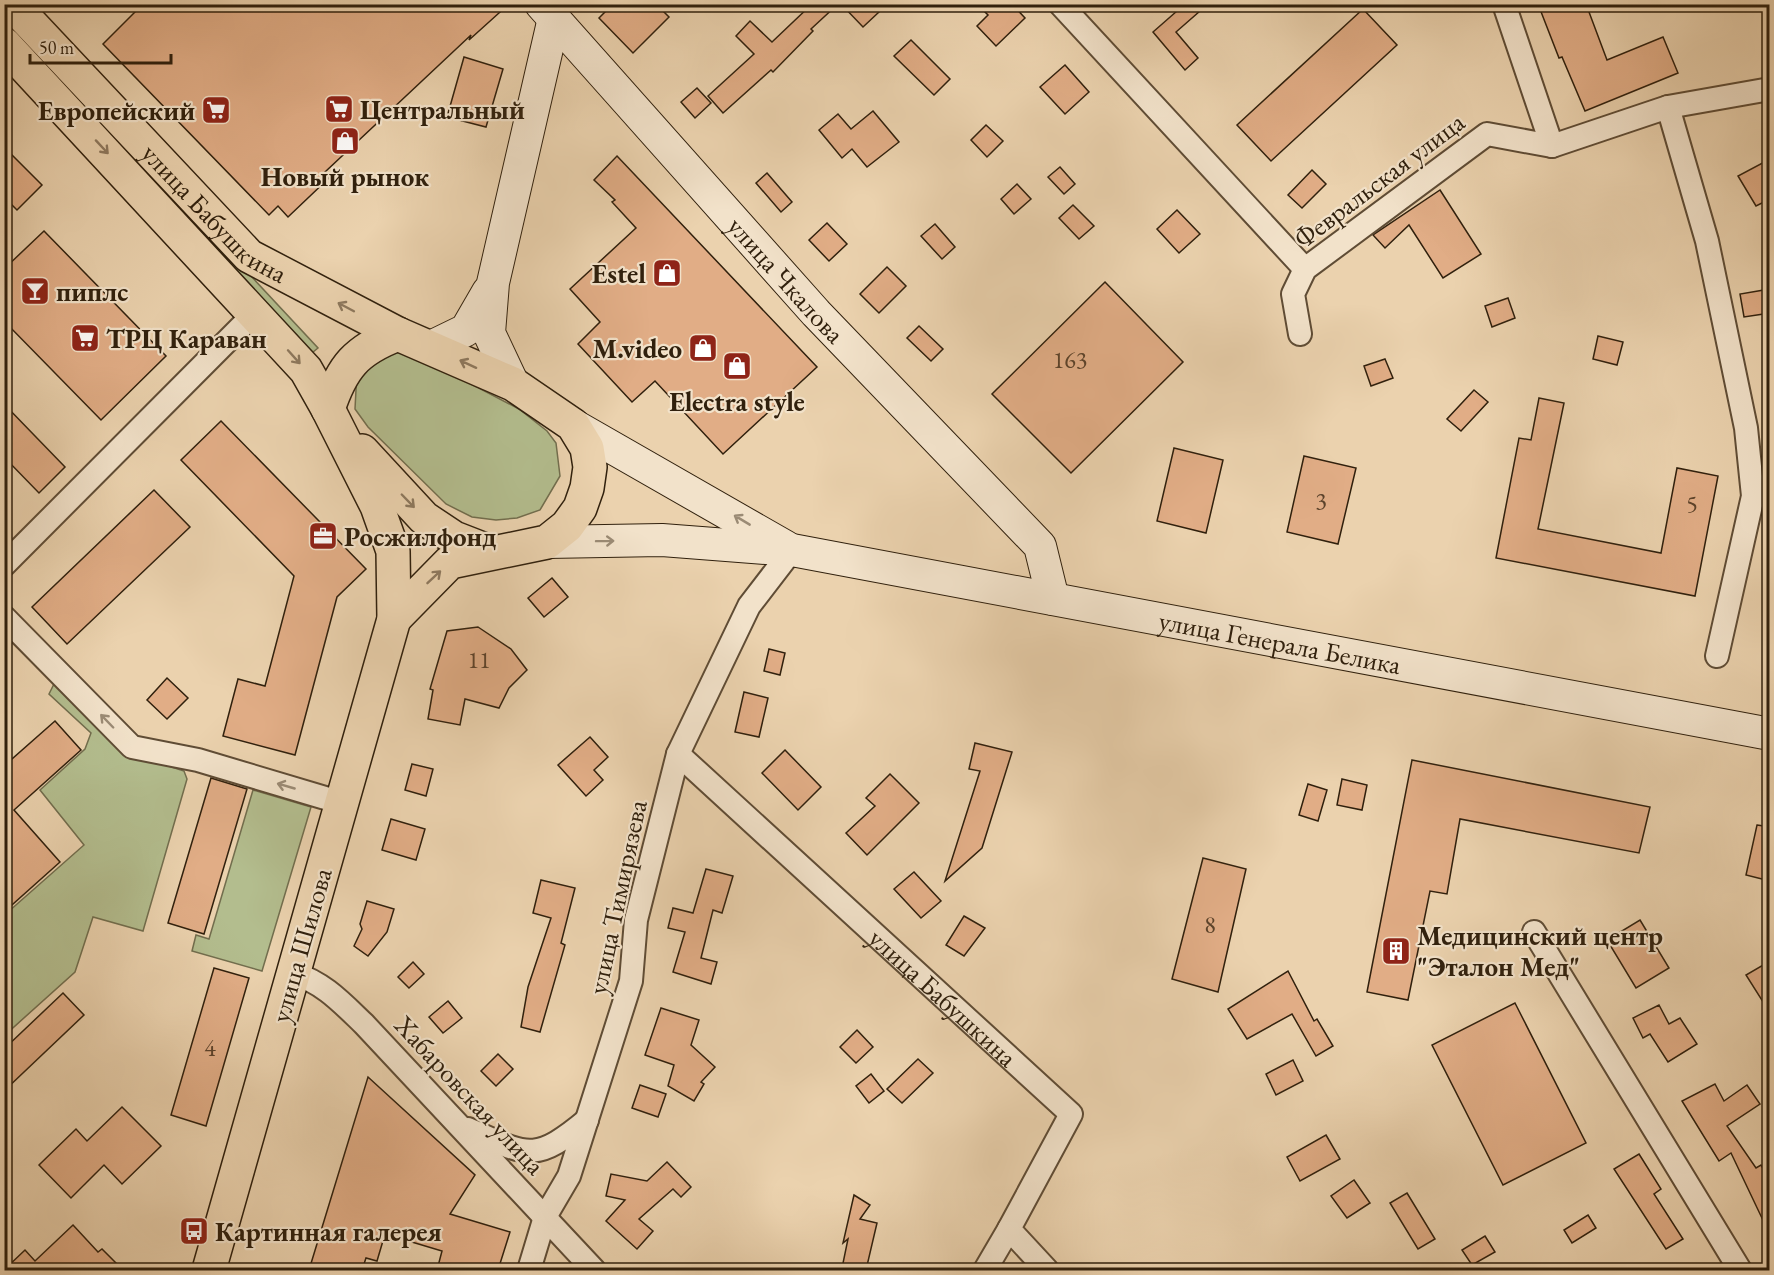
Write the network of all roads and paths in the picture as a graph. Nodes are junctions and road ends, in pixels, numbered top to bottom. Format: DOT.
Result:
graph roads {
  1 [pos="12,4"];
  2 [pos="1060,4"];
  3 [pos="1505,6"];
  4 [pos="554,9"];
  5 [pos="4,44"];
  6 [pos="1770,89"];
  7 [pos="1668,107"];
  8 [pos="1552,146"];
  9 [pos="1305,269"];
  10 [pos="493,283"];
  11 [pos="255,313"];
  12 [pos="398,334"];
  13 [pos="1300,334"];
  14 [pos="431,347"];
  15 [pos="513,384"];
  16 [pos="328,409"];
  17 [pos="573,425"];
  18 [pos="547,542"];
  19 [pos="792,550"];
  20 [pos="490,552"];
  21 [pos="4,565"];
  22 [pos="1053,599"];
  23 [pos="4,617"];
  24 [pos="394,619"];
  25 [pos="1717,656"];
  26 [pos="1770,734"];
  27 [pos="678,754"];
  28 [pos="342,802"];
  29 [pos="1534,932"];
  30 [pos="293,973"];
  31 [pos="586,1120"];
  32 [pos="458,1124"];
  33 [pos="545,1216"];
  34 [pos="1009,1229"];
  35 [pos="209,1270"];
  36 [pos="529,1270"];
  37 [pos="594,1270"];
  38 [pos="985,1270"];
  39 [pos="1047,1270"];
  40 [pos="1740,1270"];
  12 -- 1 [label="main road, улица Бабушкина, one-way"];
  2 -- 9 [label="street"];
  3 -- 8 [label="street"];
  4 -- 10 [label="main road"];
  4 -- 22 [label="main road, улица Чкалова"];
  5 -- 11 [label="main road, улица Бабушкина, one-way"];
  6 -- 7 [label="street"];
  7 -- 8 [label="street"];
  7 -- 25 [label="street"];
  8 -- 9 [label="street, Февральская улица"];
  9 -- 13 [label="street, Февральская улица"];
  10 -- 14 [label="main road"];
  10 -- 15 [label="main road"];
  11 -- 16 [label="main road, улица Бабушкина, one-way"];
  11 -- 21 [label="street"];
  12 -- 14 [label="main road, улица Бабушкина"];
  12 -- 16 [label="main road"];
  15 -- 14 [label="main road, улица Бабушкина, one-way"];
  15 -- 17 [label="main road, улица Бабушкина"];
  16 -- 20 [label="main road, one-way"];
  16 -- 24 [label="main road"];
  17 -- 18 [label="main road"];
  19 -- 17 [label="main road, one-way"];
  18 -- 19 [label="main road, one-way"];
  18 -- 20 [label="main road"];
  19 -- 22 [label="main road, улица Генерала Белика"];
  19 -- 27 [label="street, улица Тимирязева"];
  24 -- 20 [label="main road, one-way"];
  22 -- 26 [label="main road, улица Генерала Белика"];
  28 -- 23 [label="street, one-way"];
  24 -- 28 [label="main road, улица Шилова"];
  27 -- 31 [label="street, улица Тимирязева"];
  27 -- 34 [label="street, улица Бабушкина"];
  28 -- 30 [label="main road, улица Шилова"];
  29 -- 40 [label="street"];
  30 -- 32 [label="street, Хабаровская улица"];
  30 -- 35 [label="main road, улица Шилова"];
  31 -- 32 [label="street"];
  31 -- 33 [label="street, улица Тимирязева"];
  32 -- 33 [label="street, Хабаровская улица"];
  33 -- 36 [label="street, улица Тимирязева"];
  33 -- 37 [label="street, Хабаровская улица"];
  34 -- 38 [label="street"];
  34 -- 39 [label="street"];
}
